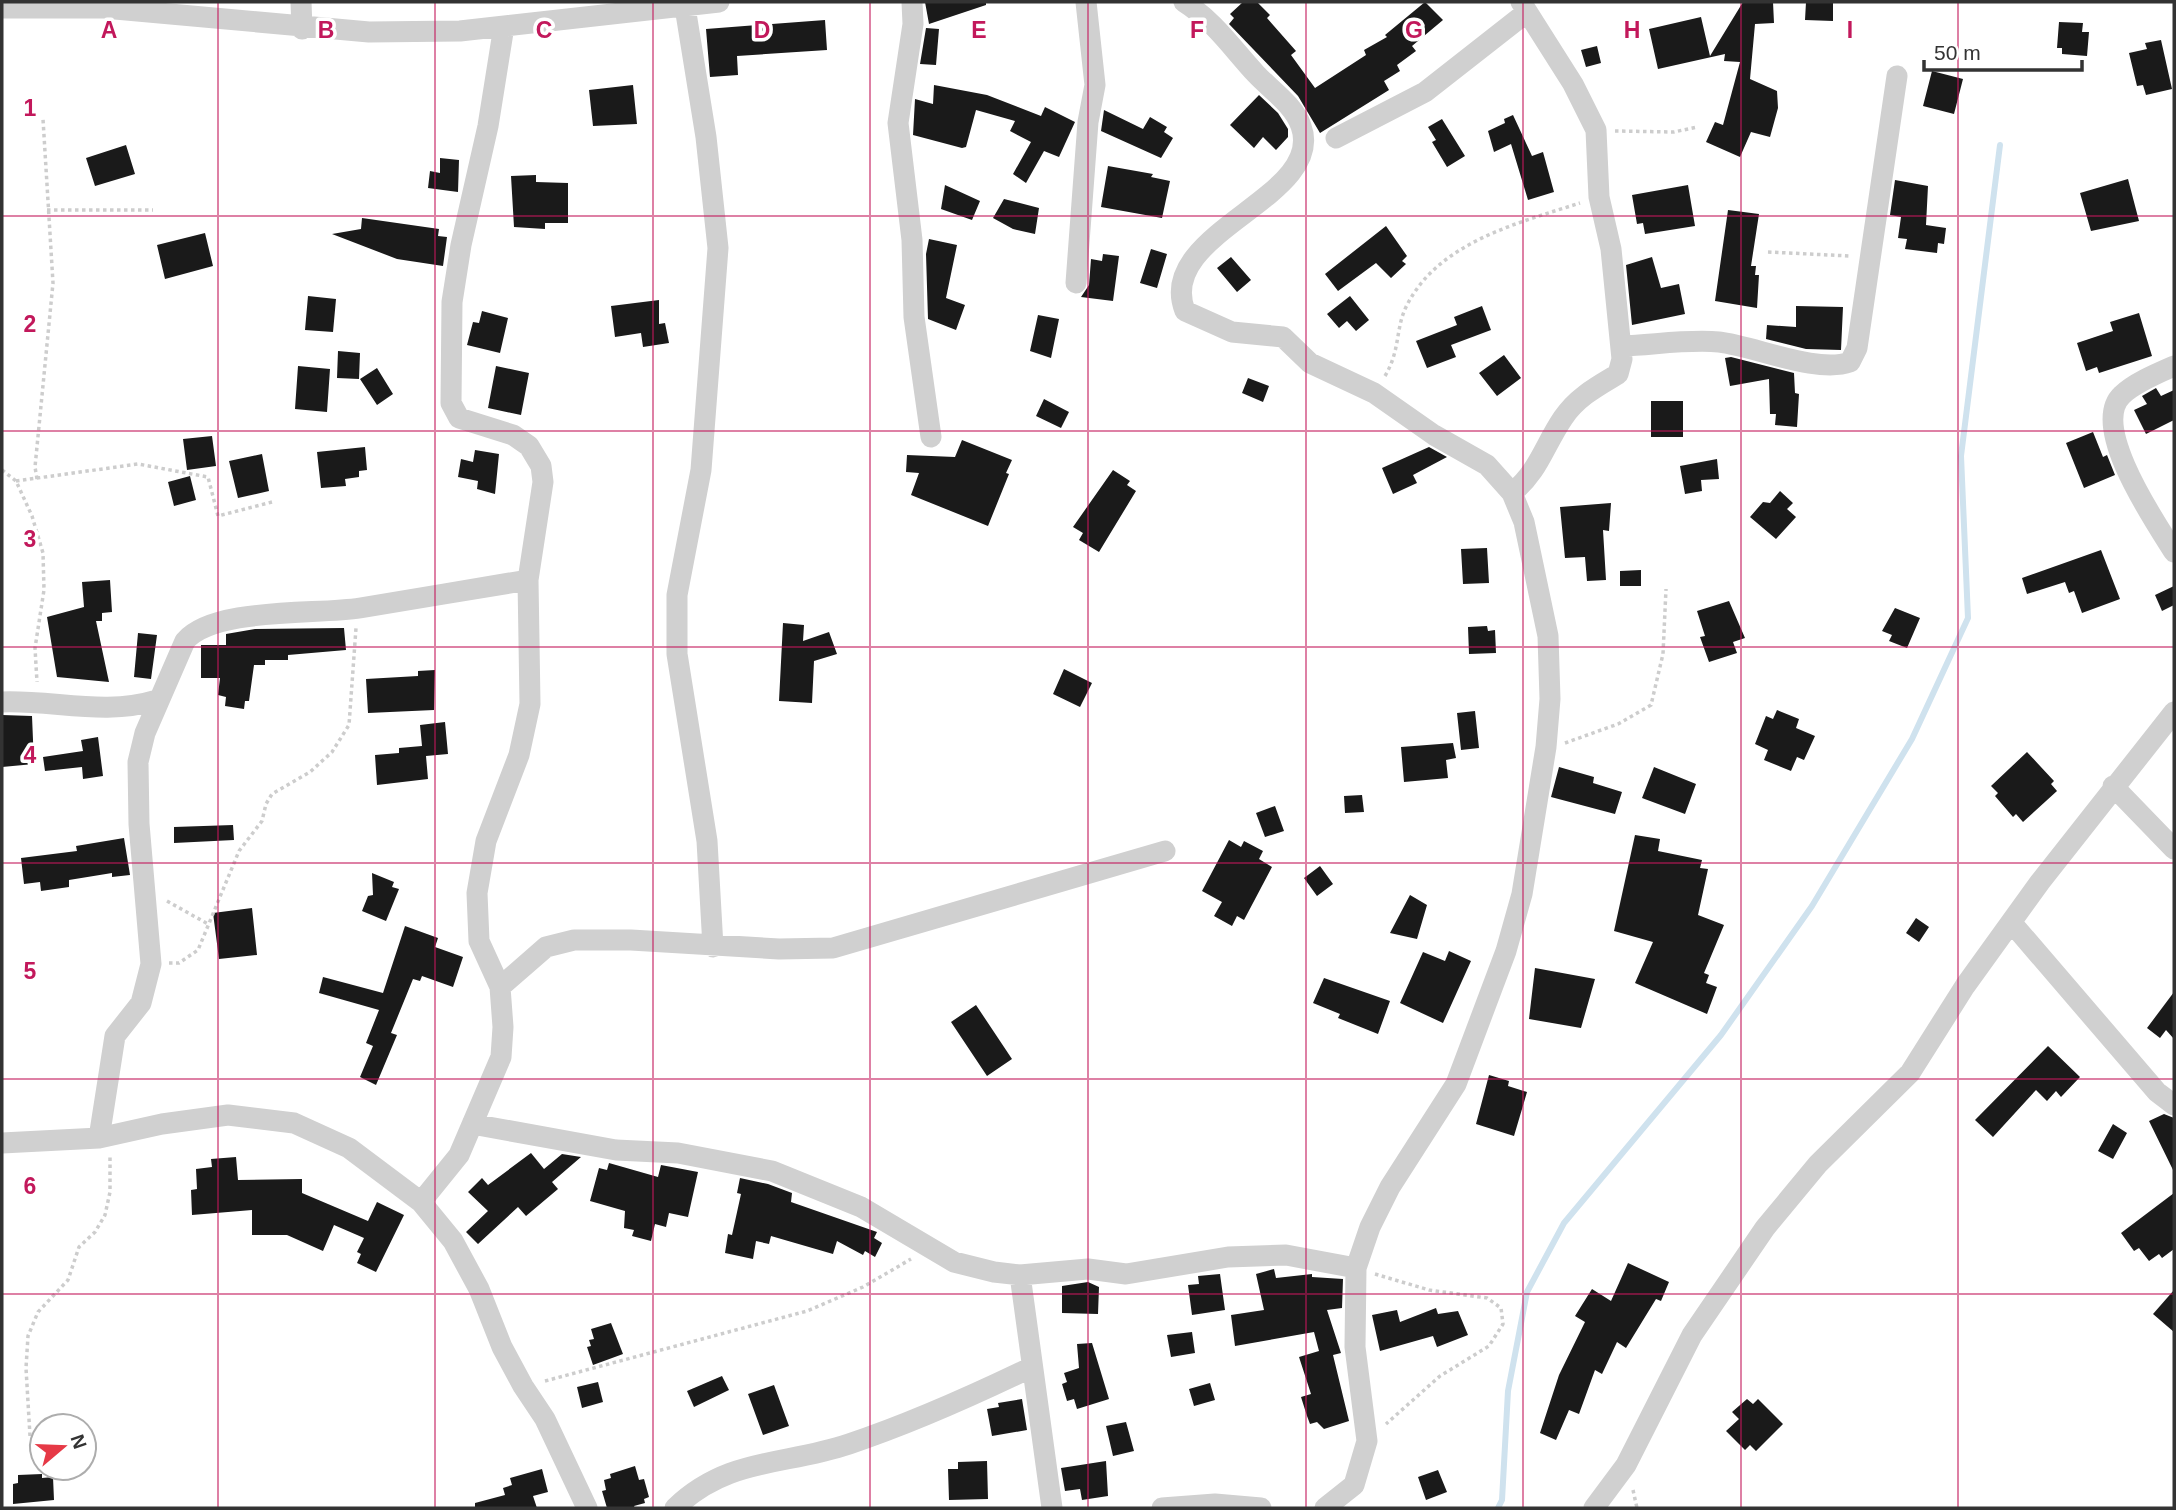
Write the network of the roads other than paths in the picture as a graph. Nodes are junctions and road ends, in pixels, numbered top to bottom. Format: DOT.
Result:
graph roads {
  1 [pos="301,2"];
  2 [pos="719,2"];
  3 [pos="912,2"];
  4 [pos="1086,2"];
  5 [pos="1184,2"];
  6 [pos="685,7"];
  7 [pos="1524,7"];
  8 [pos="2,8"];
  9 [pos="597,10"];
  10 [pos="504,26"];
  11 [pos="302,29"];
  12 [pos="1897,76"];
  13 [pos="1336,138"];
  14 [pos="1076,283"];
  15 [pos="1622,346"];
  16 [pos="2174,366"];
  17 [pos="931,437"];
  18 [pos="1511,493"];
  19 [pos="2174,552"];
  20 [pos="528,580"];
  21 [pos="157,700"];
  22 [pos="2,702"];
  23 [pos="2174,712"];
  24 [pos="2113,786"];
  25 [pos="2174,849"];
  26 [pos="1165,851"];
  27 [pos="2011,922"];
  28 [pos="713,947"];
  29 [pos="500,987"];
  30 [pos="2174,1105"];
  31 [pos="472,1125"];
  32 [pos="104,1137"];
  33 [pos="2,1143"];
  34 [pos="421,1202"];
  35 [pos="1356,1268"];
  36 [pos="1020,1275"];
  37 [pos="1032,1367"];
  38 [pos="1058,1507"];
  39 [pos="587,1508"];
  40 [pos="675,1508"];
  41 [pos="1162,1508"];
  42 [pos="1261,1508"];
  43 [pos="1325,1508"];
  44 [pos="1594,1508"];
  1 -- 11 [label="street"];
  2 -- 6 [label="street"];
  3 -- 17 [label="street"];
  4 -- 14 [label="street"];
  5 -- 18 [label="street"];
  6 -- 9 [label="street"];
  6 -- 28 [label="street"];
  7 -- 13 [label="street"];
  7 -- 15 [label="street"];
  8 -- 11 [label="street"];
  9 -- 10 [label="street"];
  10 -- 11 [label="street"];
  10 -- 20 [label="street"];
  12 -- 15 [label="street"];
  15 -- 18 [label="street"];
  16 -- 19 [label="street"];
  18 -- 35 [label="street"];
  20 -- 21 [label="street"];
  20 -- 29 [label="street"];
  21 -- 22 [label="street"];
  21 -- 32 [label="street"];
  23 -- 24 [label="street"];
  24 -- 25 [label="street"];
  24 -- 27 [label="street"];
  26 -- 28 [label="street"];
  27 -- 30 [label="street"];
  27 -- 44 [label="street"];
  28 -- 29 [label="street"];
  29 -- 31 [label="street"];
  31 -- 34 [label="street"];
  31 -- 36 [label="street"];
  32 -- 33 [label="street"];
  32 -- 34 [label="street"];
  34 -- 39 [label="street"];
  35 -- 36 [label="street"];
  35 -- 43 [label="street"];
  36 -- 37 [label="street"];
  37 -- 38 [label="street"];
  37 -- 40 [label="street"];
  41 -- 42 [label="street"];
}
